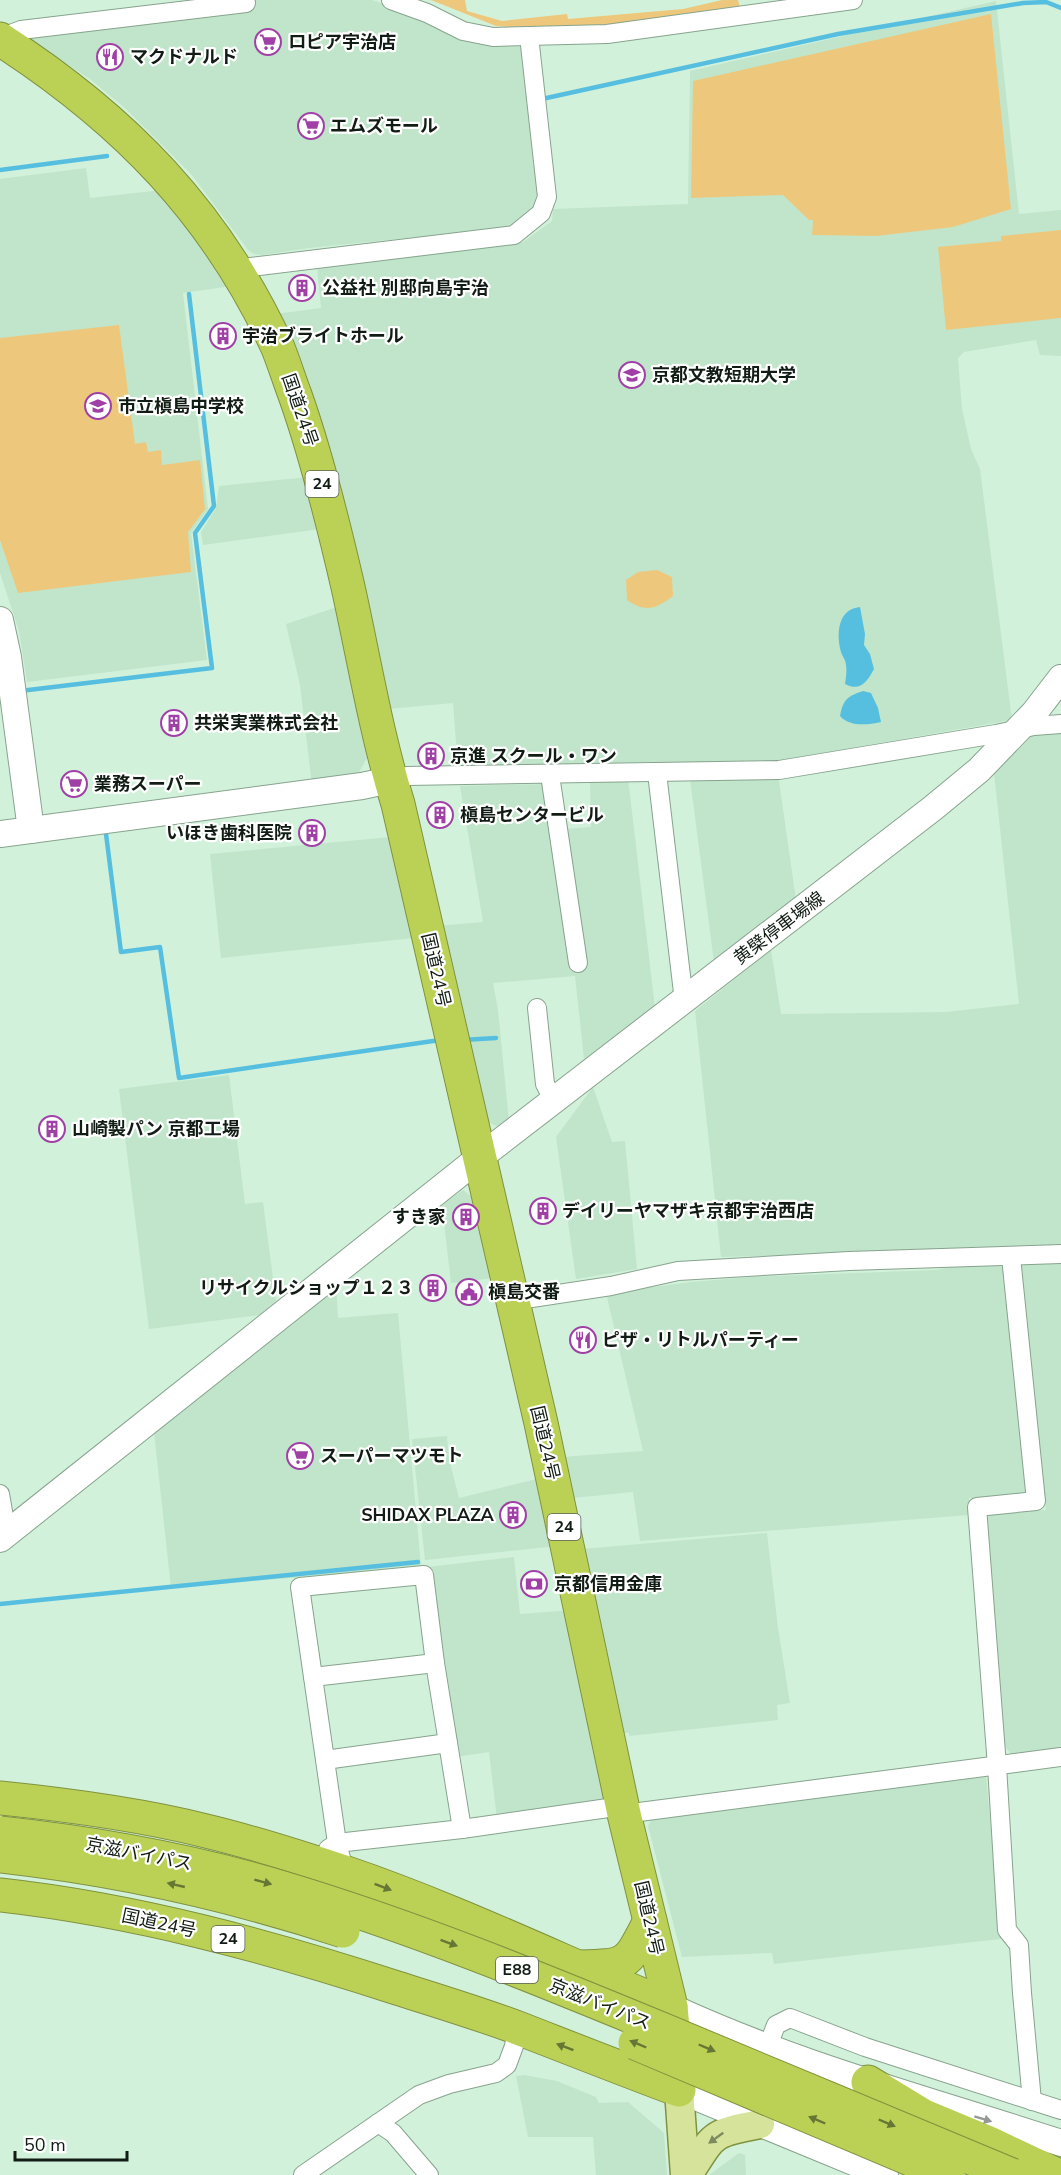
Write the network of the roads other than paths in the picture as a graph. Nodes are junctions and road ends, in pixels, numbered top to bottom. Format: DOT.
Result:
graph roads {
  1 [pos="245,0"];
  2 [pos="391,0"];
  3 [pos="853,0"];
  4 [pos="758,6"];
  5 [pos="529,36"];
  6 [pos="0,38"];
  7 [pos="235,269"];
  8 [pos="0,620"];
  9 [pos="1061,678"];
  10 [pos="9,687"];
  11 [pos="1061,724"];
  12 [pos="1018,729"];
  13 [pos="657,773"];
  14 [pos="550,775"];
  15 [pos="390,780"];
  16 [pos="30,830"];
  17 [pos="0,834"];
  18 [pos="578,963"];
  19 [pos="684,1001"];
  20 [pos="537,1008"];
  21 [pos="554,1101"];
  22 [pos="479,1158"];
  23 [pos="1061,1254"];
  24 [pos="1011,1257"];
  25 [pos="512,1301"];
  26 [pos="0,1494"];
  27 [pos="3,1536"];
  28 [pos="435,1663"];
  29 [pos="313,1677"];
  30 [pos="448,1743"];
  31 [pos="1061,1757"];
  32 [pos="325,1760"];
  33 [pos="997,1766"];
  34 [pos="0,1798"];
  35 [pos="623,1810"];
  36 [pos="0,1815"];
  37 [pos="462,1829"];
  38 [pos="0,1833"];
  39 [pos="0,1856"];
  40 [pos="332,1862"];
  41 [pos="0,1876"];
  42 [pos="0,1895"];
  43 [pos="650,1921"];
  44 [pos="579,1967"];
  45 [pos="450,2005"];
  46 [pos="671,2007"];
  47 [pos="517,2028"];
  48 [pos="768,2046"];
  49 [pos="868,2082"];
  50 [pos="679,2090"];
  51 [pos="1032,2101"];
  52 [pos="1061,2110"];
  53 [pos="378,2122"];
  54 [pos="760,2124"];
  55 [pos="989,2143"];
  56 [pos="1061,2148"];
  57 [pos="856,2168"];
  58 [pos="316,2172"];
  59 [pos="429,2175"];
  60 [pos="687,2175"];
  61 [pos="885,2175"];
  62 [pos="948,2175"];
  63 [pos="1012,2175"];
  64 [pos="1057,2175"];
  1 -- 6 [label="street"];
  2 -- 5 [label="street"];
  3 -- 4 [label="street"];
  4 -- 5 [label="street"];
  5 -- 7 [label="street"];
  6 -- 7 [label="highway, 国道24号 / 24"];
  7 -- 15 [label="highway, 国道24号 / 24"];
  8 -- 10 [label="street"];
  9 -- 12 [label="street, 黄檗停車場線"];
  10 -- 16 [label="street"];
  11 -- 12 [label="street"];
  12 -- 13 [label="street"];
  12 -- 19 [label="street, 黄檗停車場線"];
  13 -- 14 [label="street"];
  13 -- 19 [label="street"];
  14 -- 15 [label="street"];
  14 -- 18 [label="street"];
  15 -- 16 [label="street"];
  15 -- 22 [label="highway, 国道24号 / 24"];
  16 -- 17 [label="street"];
  19 -- 21 [label="street, 黄檗停車場線"];
  20 -- 21 [label="street"];
  21 -- 22 [label="street, 黄檗停車場線"];
  22 -- 25 [label="highway, 国道24号 / 24"];
  22 -- 27 [label="street, 黄檗停車場線"];
  23 -- 24 [label="street"];
  24 -- 25 [label="street"];
  24 -- 33 [label="street"];
  25 -- 35 [label="highway, 国道24号 / 24"];
  26 -- 27 [label="street"];
  28 -- 29 [label="street"];
  28 -- 29 [label="street"];
  28 -- 30 [label="street"];
  29 -- 32 [label="street"];
  30 -- 32 [label="street"];
  30 -- 37 [label="street"];
  31 -- 33 [label="street"];
  32 -- 40 [label="street"];
  33 -- 35 [label="street"];
  33 -- 51 [label="street"];
  34 -- 40 [label="highway"];
  35 -- 37 [label="street"];
  35 -- 43 [label="highway, 国道24号 / 24"];
  36 -- 40 [label="highway"];
  37 -- 40 [label="street"];
  38 -- 63 [label="highway, 京滋バイパス / E88, one-way, bridge"];
  62 -- 39 [label="highway, 京滋バイパス / E88, one-way, bridge"];
  40 -- 44 [label="highway, one-way"];
  41 -- 45 [label="highway"];
  42 -- 45 [label="highway, 国道24号 / 24"];
  43 -- 44 [label="highway"];
  43 -- 46 [label="highway, 国道24号 / 24"];
  44 -- 46 [label="highway"];
  45 -- 47 [label="highway, 国道24号 / 24"];
  46 -- 48 [label="street"];
  46 -- 50 [label="highway, 国道24号 / 24"];
  50 -- 47 [label="highway, 国道24号 / 24, one-way"];
  47 -- 53 [label="street"];
  48 -- 49 [label="street"];
  48 -- 51 [label="street"];
  49 -- 55 [label="highway"];
  49 -- 56 [label="street, one-way"];
  50 -- 54 [label="street"];
  50 -- 60 [label="main road"];
  51 -- 52 [label="street"];
  53 -- 58 [label="street"];
  53 -- 59 [label="street"];
  54 -- 57 [label="street"];
  54 -- 60 [label="main road, one-way"];
  55 -- 56 [label="highway"];
  55 -- 64 [label="highway"];
  57 -- 61 [label="street"];
}
